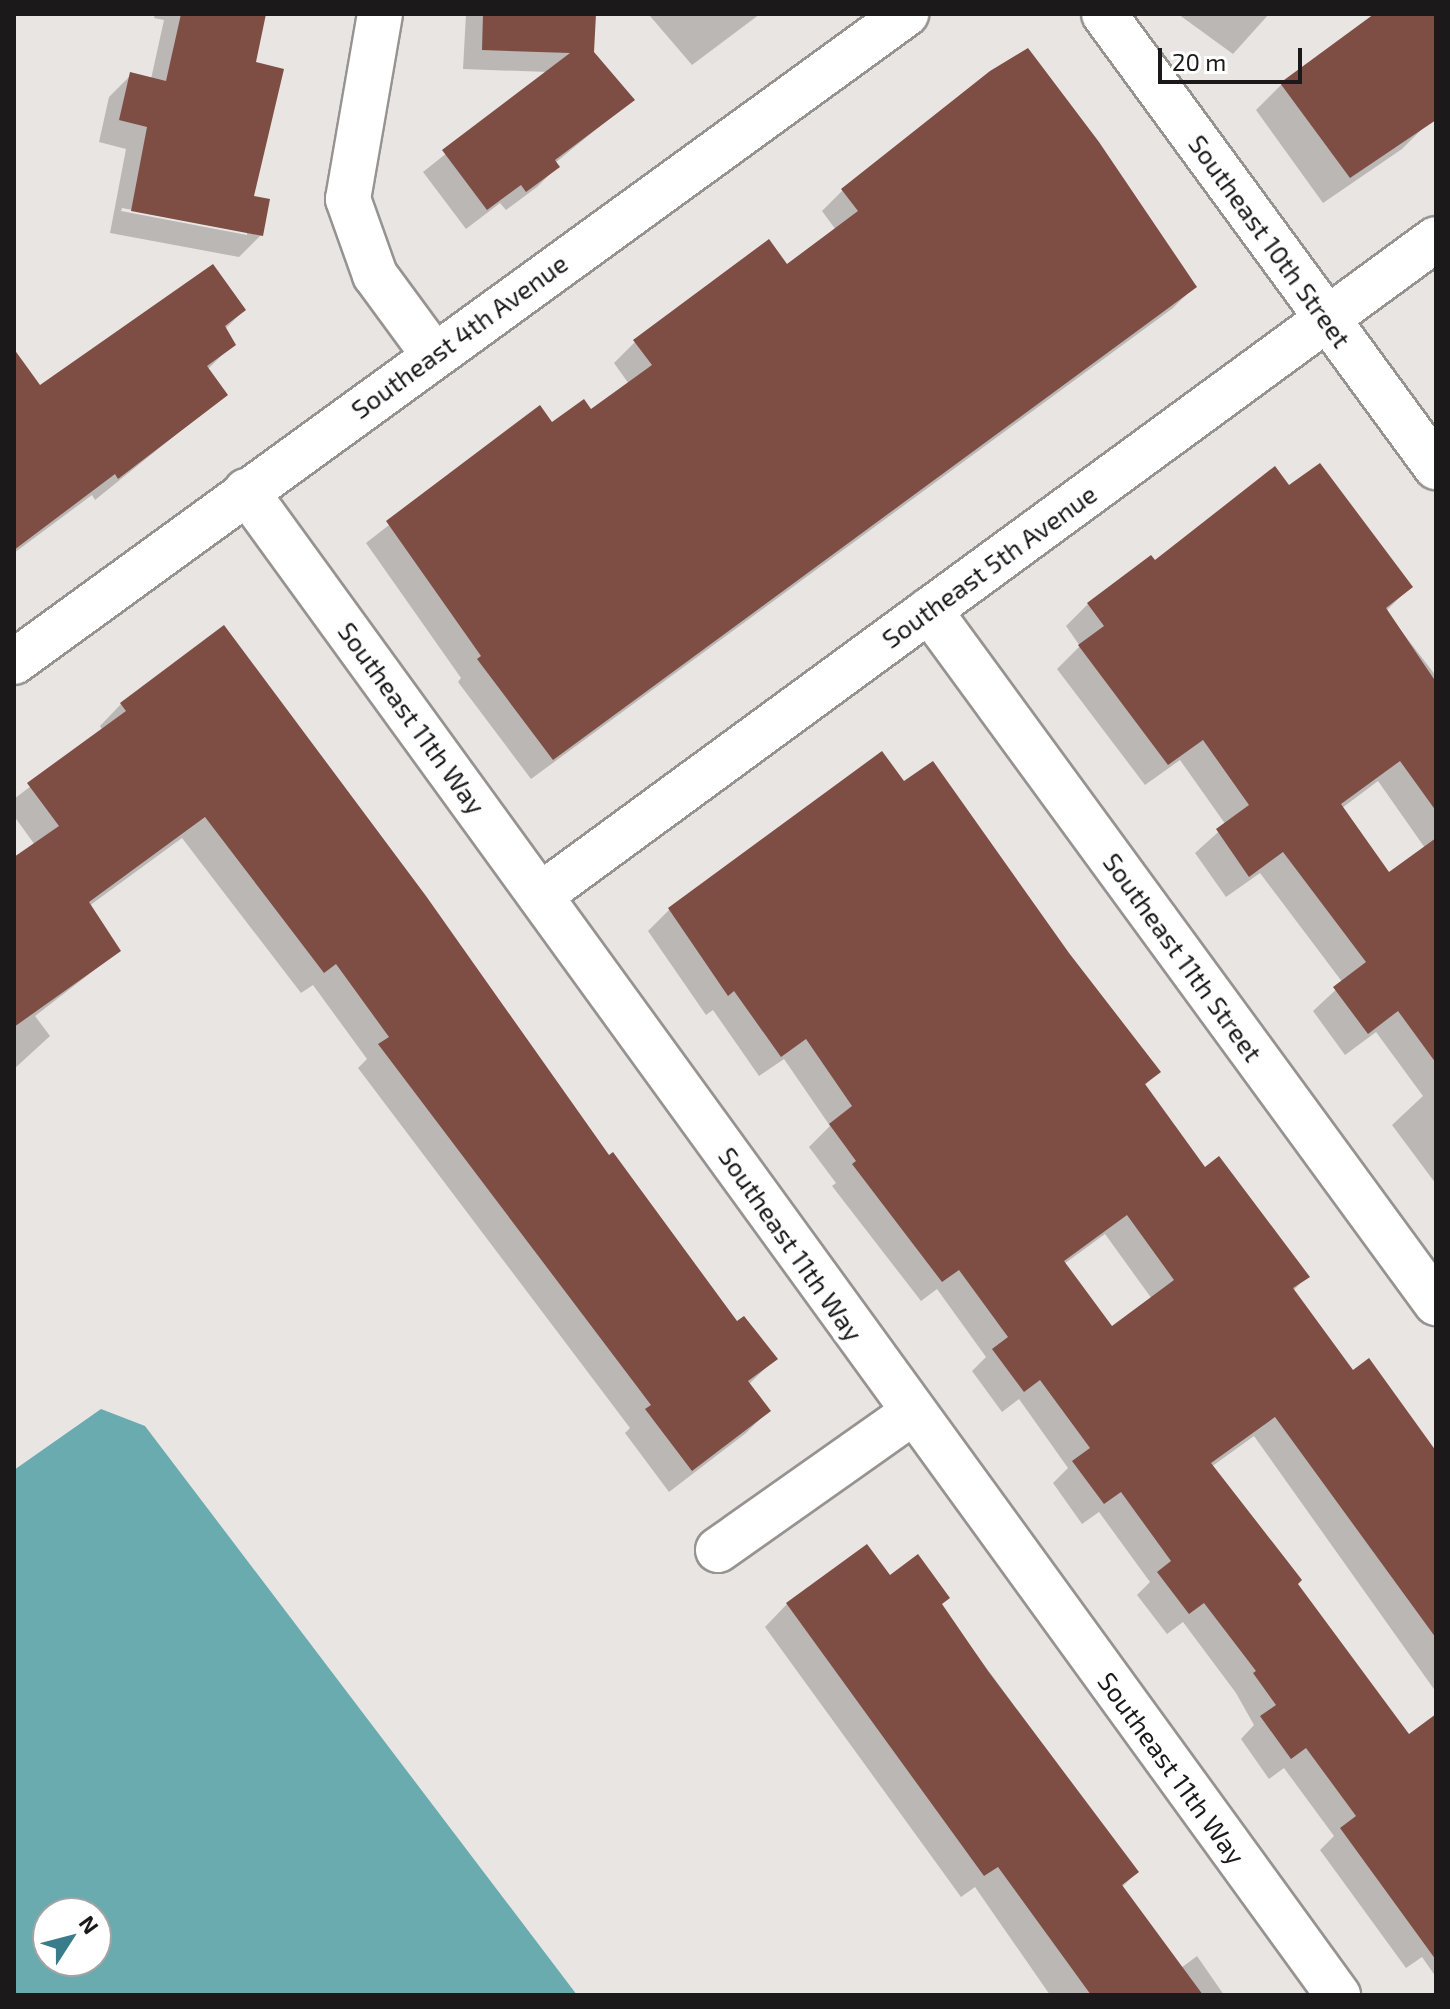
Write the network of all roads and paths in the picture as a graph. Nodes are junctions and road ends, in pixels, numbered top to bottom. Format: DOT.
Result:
graph roads {
  1 [pos="380,14"];
  2 [pos="906,14"];
  3 [pos="1104,14"];
  4 [pos="1436,239"];
  5 [pos="1327,319"];
  6 [pos="433,354"];
  7 [pos="1436,467"];
  8 [pos="246,491"];
  9 [pos="929,610"];
  10 [pos="14,662"];
  11 [pos="542,894"];
  12 [pos="1436,1303"];
  13 [pos="912,1413"];
  14 [pos="718,1550"];
  15 [pos="1338,1995"];
  1 -- 6 [label="street"];
  2 -- 6 [label="street, Southeast 4th Avenue"];
  3 -- 5 [label="street, Southeast 10th Street"];
  4 -- 5 [label="street, Southeast 5th Avenue"];
  5 -- 7 [label="street, Southeast 10th Street"];
  5 -- 9 [label="street, Southeast 5th Avenue"];
  6 -- 8 [label="street, Southeast 4th Avenue"];
  8 -- 10 [label="street, Southeast 4th Avenue"];
  8 -- 11 [label="street, Southeast 11th Way"];
  9 -- 11 [label="street, Southeast 5th Avenue"];
  9 -- 12 [label="street, Southeast 11th Street"];
  11 -- 13 [label="street, Southeast 11th Way"];
  13 -- 14 [label="street"];
  13 -- 15 [label="street, Southeast 11th Way"];
}
